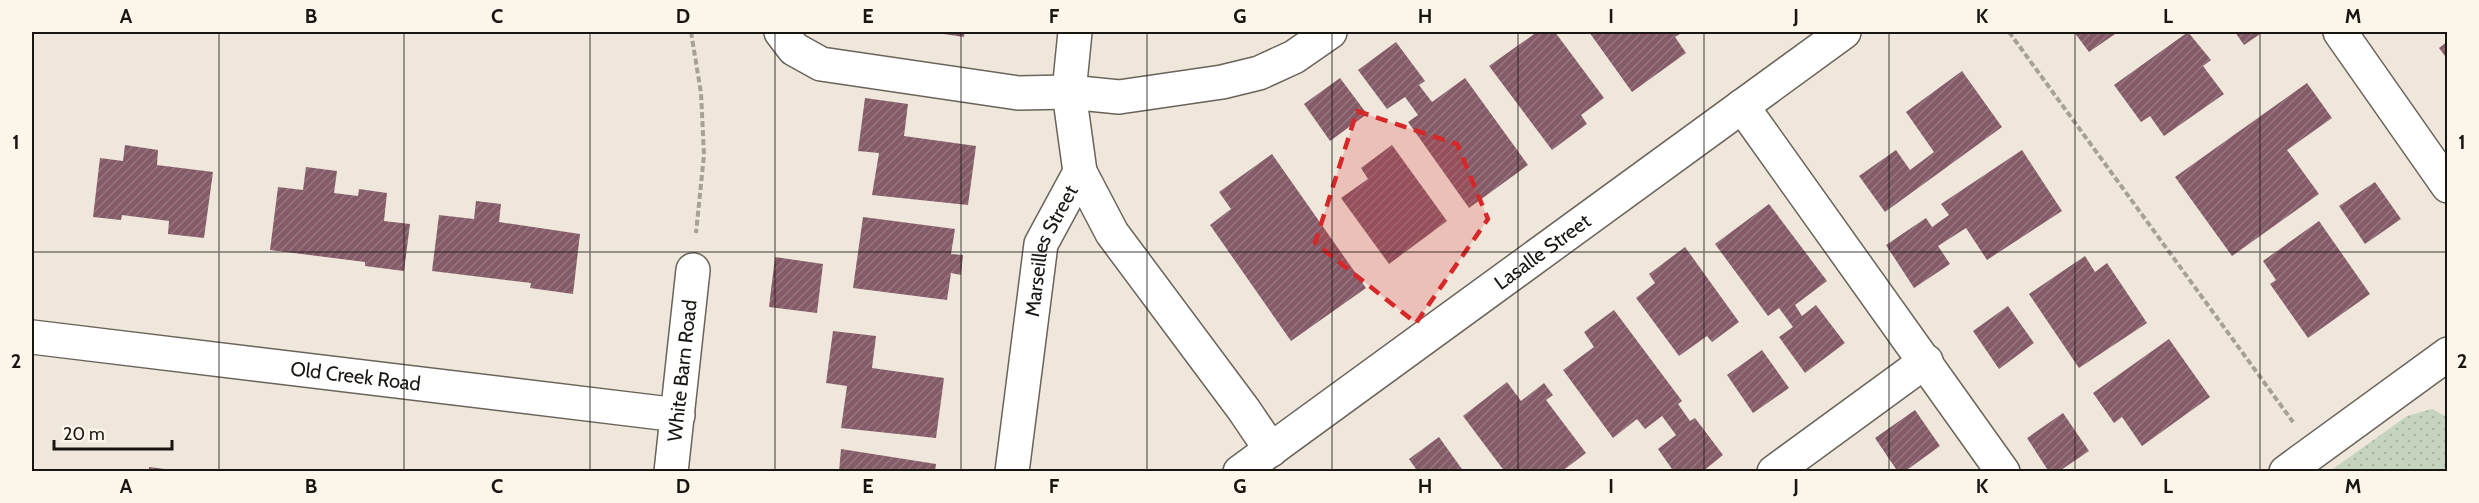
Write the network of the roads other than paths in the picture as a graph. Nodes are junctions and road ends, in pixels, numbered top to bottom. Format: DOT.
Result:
graph roads {
  1 [pos="781,32"];
  2 [pos="1075,32"];
  3 [pos="1330,32"];
  4 [pos="1844,32"];
  5 [pos="2352,36"];
  6 [pos="1069,92"];
  7 [pos="1742,106"];
  8 [pos="1080,172"];
  9 [pos="2448,186"];
  10 [pos="693,270"];
  11 [pos="32,337"];
  12 [pos="1926,361"];
  13 [pos="2445,362"];
  14 [pos="678,415"];
  15 [pos="1271,450"];
  16 [pos="671,471"];
  17 [pos="1012,471"];
  18 [pos="1240,471"];
  19 [pos="1774,471"];
  20 [pos="2003,471"];
  21 [pos="2286,471"];
  1 -- 6 [label="street"];
  2 -- 6 [label="street, Marseilles Street"];
  3 -- 6 [label="street"];
  4 -- 7 [label="street, Lasalle Street"];
  5 -- 9 [label="street"];
  6 -- 8 [label="street, Marseilles Street"];
  7 -- 12 [label="street"];
  7 -- 15 [label="street, Lasalle Street"];
  8 -- 15 [label="street"];
  8 -- 17 [label="street, Marseilles Street"];
  10 -- 14 [label="street, White Barn Road"];
  11 -- 14 [label="street, Old Creek Road"];
  12 -- 19 [label="street"];
  12 -- 20 [label="street"];
  13 -- 21 [label="street"];
  14 -- 16 [label="street, White Barn Road"];
  15 -- 18 [label="street, Lasalle Street"];
}
